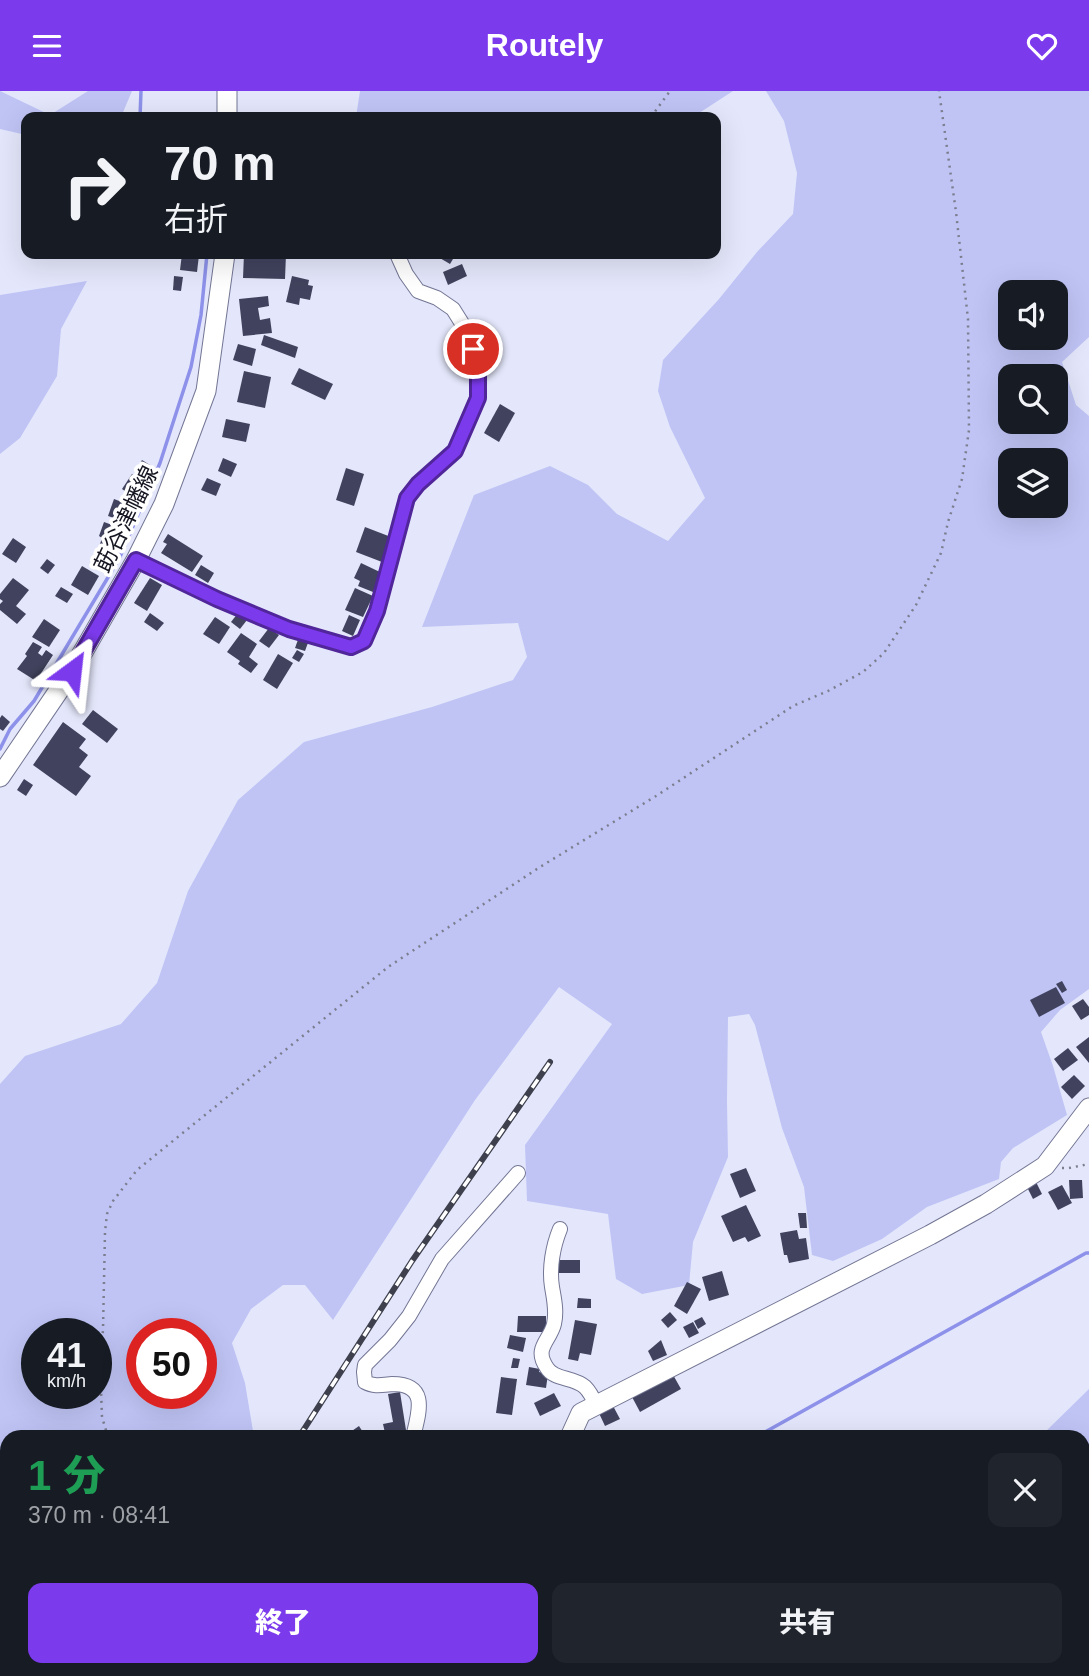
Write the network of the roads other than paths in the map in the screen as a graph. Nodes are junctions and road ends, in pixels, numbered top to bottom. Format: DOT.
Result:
graph roads {
  1 [pos="227,91"];
  2 [pos="227,112"];
  3 [pos="224,259"];
  4 [pos="399,259"];
  5 [pos="136,560"];
  6 [pos="0,777"];
  7 [pos="1089,1108"];
  8 [pos="518,1173"];
  9 [pos="560,1229"];
  10 [pos="596,1405"];
  11 [pos="415,1430"];
  12 [pos="573,1430"];
  1 -- 2 [label="street"];
  3 -- 5 [label="street, 莇谷津幡線"];
  4 -- 5 [label="street"];
  5 -- 6 [label="street, 莇谷津幡線"];
  7 -- 10 [label="street"];
  8 -- 11 [label="street"];
  9 -- 10 [label="street"];
  10 -- 12 [label="street"];
}
